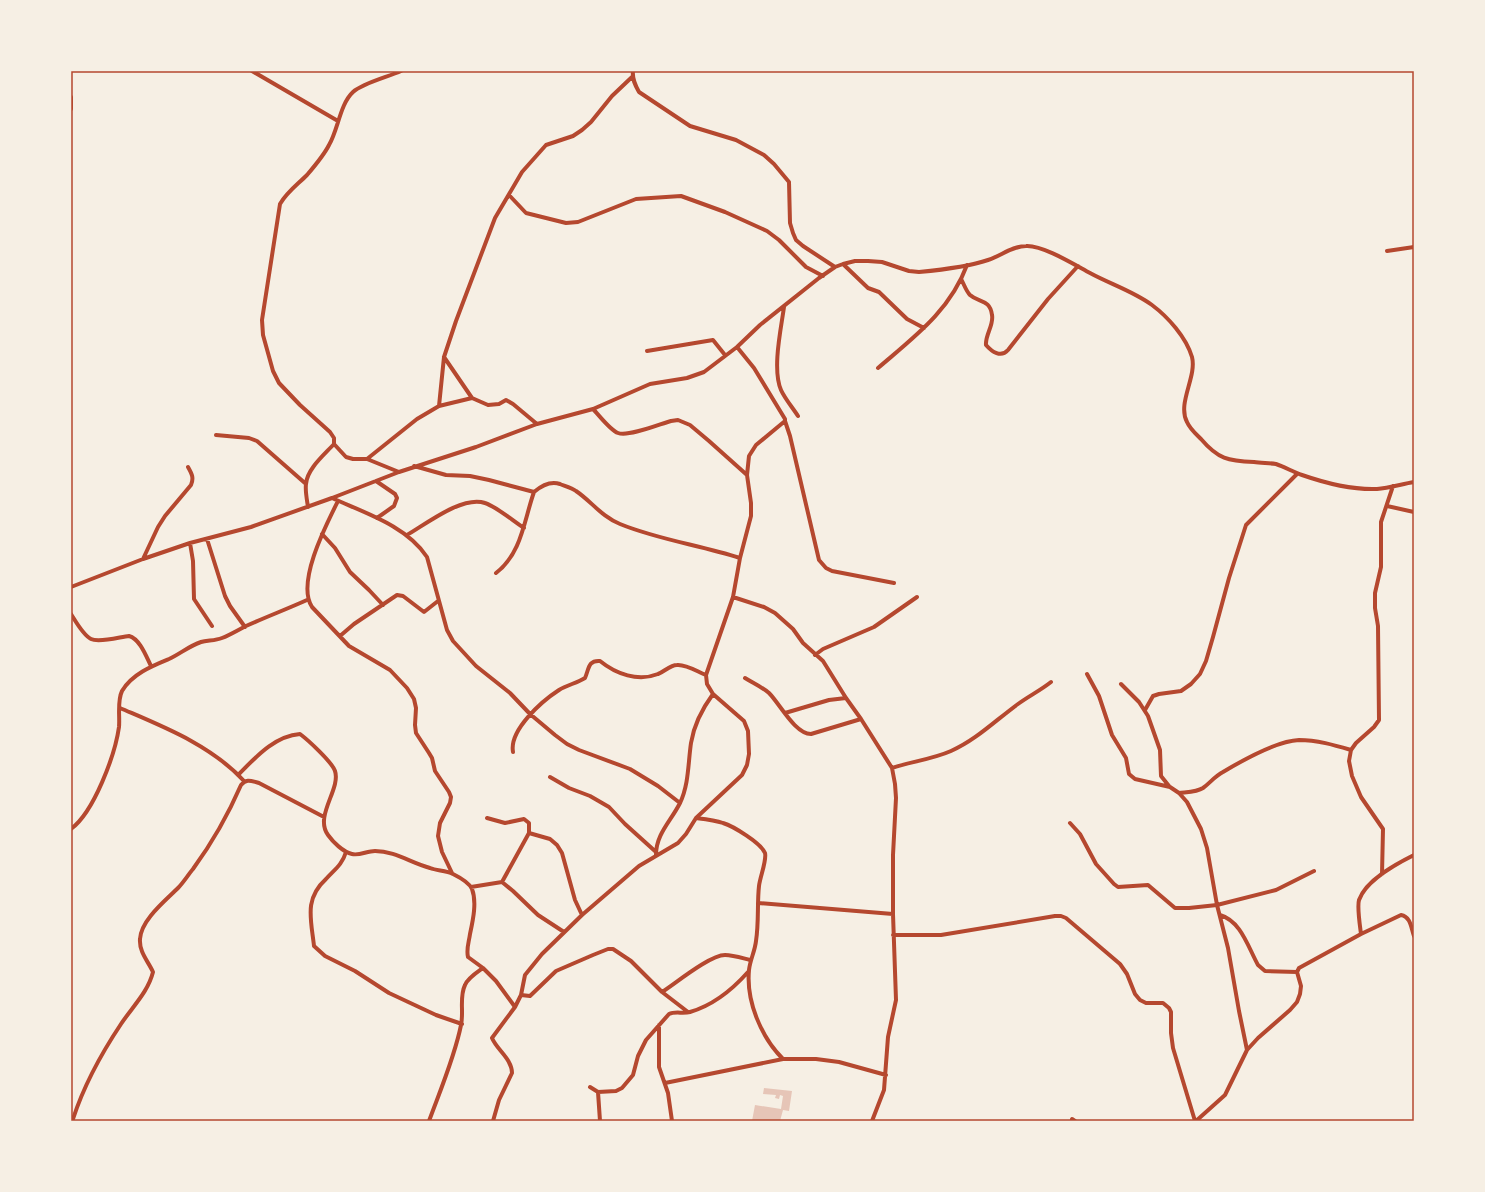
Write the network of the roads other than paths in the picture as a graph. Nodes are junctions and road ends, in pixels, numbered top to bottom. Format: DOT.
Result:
graph roads {
  1 [pos="252,71"];
  2 [pos="401,71"];
  3 [pos="633,71"];
  4 [pos="632,77"];
  5 [pos="71,97"];
  6 [pos="71,109"];
  7 [pos="338,121"];
  8 [pos="509,195"];
  9 [pos="1414,247"];
  10 [pos="1387,251"];
  11 [pos="843,264"];
  12 [pos="967,264"];
  13 [pos="1078,266"];
  14 [pos="835,267"];
  15 [pos="823,276"];
  16 [pos="962,279"];
  17 [pos="784,306"];
  18 [pos="924,328"];
  19 [pos="737,346"];
  20 [pos="647,350"];
  21 [pos="726,355"];
  22 [pos="444,357"];
  23 [pos="878,368"];
  24 [pos="472,398"];
  25 [pos="439,406"];
  26 [pos="593,409"];
  27 [pos="798,416"];
  28 [pos="785,422"];
  29 [pos="537,424"];
  30 [pos="216,435"];
  31 [pos="334,444"];
  32 [pos="367,459"];
  33 [pos="414,466"];
  34 [pos="188,467"];
  35 [pos="399,472"];
  36 [pos="1297,474"];
  37 [pos="747,475"];
  38 [pos="376,481"];
  39 [pos="1414,482"];
  40 [pos="306,484"];
  41 [pos="1393,486"];
  42 [pos="534,492"];
  43 [pos="332,498"];
  44 [pos="338,500"];
  45 [pos="1387,506"];
  46 [pos="308,507"];
  47 [pos="1414,512"];
  48 [pos="377,518"];
  49 [pos="524,528"];
  50 [pos="322,534"];
  51 [pos="407,535"];
  52 [pos="207,539"];
  53 [pos="190,543"];
  54 [pos="740,558"];
  55 [pos="144,559"];
  56 [pos="496,573"];
  57 [pos="894,583"];
  58 [pos="71,587"];
  59 [pos="733,597"];
  60 [pos="917,597"];
  61 [pos="307,600"];
  62 [pos="438,601"];
  63 [pos="383,605"];
  64 [pos="71,614"];
  65 [pos="212,626"];
  66 [pos="246,626"];
  67 [pos="340,636"];
  68 [pos="816,654"];
  69 [pos="151,666"];
  70 [pos="1087,674"];
  71 [pos="706,675"];
  72 [pos="745,678"];
  73 [pos="1051,682"];
  74 [pos="1121,684"];
  75 [pos="713,694"];
  76 [pos="846,698"];
  77 [pos="120,708"];
  78 [pos="1145,710"];
  79 [pos="785,713"];
  80 [pos="530,714"];
  81 [pos="861,719"];
  82 [pos="1351,750"];
  83 [pos="513,752"];
  84 [pos="892,768"];
  85 [pos="238,775"];
  86 [pos="550,777"];
  87 [pos="244,781"];
  88 [pos="1170,787"];
  89 [pos="1179,793"];
  90 [pos="680,804"];
  91 [pos="324,817"];
  92 [pos="487,818"];
  93 [pos="696,818"];
  94 [pos="1070,823"];
  95 [pos="71,829"];
  96 [pos="529,833"];
  97 [pos="346,852"];
  98 [pos="656,854"];
  99 [pos="1414,855"];
  100 [pos="1314,871"];
  101 [pos="452,873"];
  102 [pos="1382,874"];
  103 [pos="502,882"];
  104 [pos="472,887"];
  105 [pos="758,903"];
  106 [pos="1217,905"];
  107 [pos="892,914"];
  108 [pos="1220,915"];
  109 [pos="582,916"];
  110 [pos="1412,921"];
  111 [pos="564,932"];
  112 [pos="1361,934"];
  113 [pos="893,935"];
  114 [pos="1414,936"];
  115 [pos="750,960"];
  116 [pos="483,968"];
  117 [pos="748,972"];
  118 [pos="1297,972"];
  119 [pos="662,992"];
  120 [pos="521,995"];
  121 [pos="515,1007"];
  122 [pos="689,1012"];
  123 [pos="462,1024"];
  124 [pos="659,1025"];
  125 [pos="1247,1050"];
  126 [pos="783,1059"];
  127 [pos="886,1076"];
  128 [pos="665,1083"];
  129 [pos="590,1087"];
  130 [pos="598,1092"];
  131 [pos="72,1119"];
  132 [pos="78,1121"];
  133 [pos="429,1121"];
  134 [pos="493,1121"];
  135 [pos="600,1121"];
  136 [pos="672,1121"];
  137 [pos="872,1121"];
  138 [pos="1195,1121"];
  1 -- 7 [label="street"];
  2 -- 7 [label="street"];
  3 -- 4 [label="street"];
  4 -- 8 [label="street"];
  4 -- 14 [label="street"];
  5 -- 6 [label="street"];
  7 -- 31 [label="street"];
  8 -- 15 [label="street"];
  8 -- 22 [label="street"];
  9 -- 10 [label="street"];
  11 -- 12 [label="street"];
  11 -- 14 [label="street"];
  11 -- 18 [label="street"];
  12 -- 13 [label="street"];
  12 -- 16 [label="street"];
  13 -- 16 [label="street"];
  13 -- 36 [label="street"];
  14 -- 15 [label="street"];
  15 -- 17 [label="street"];
  16 -- 18 [label="street"];
  17 -- 19 [label="street"];
  17 -- 27 [label="street"];
  18 -- 23 [label="street"];
  19 -- 21 [label="street"];
  19 -- 28 [label="street"];
  20 -- 21 [label="street"];
  21 -- 26 [label="street"];
  22 -- 24 [label="street"];
  22 -- 25 [label="street"];
  24 -- 25 [label="street"];
  24 -- 29 [label="street"];
  25 -- 32 [label="street"];
  26 -- 29 [label="street"];
  26 -- 37 [label="street"];
  28 -- 37 [label="street"];
  28 -- 57 [label="street"];
  29 -- 33 [label="street"];
  30 -- 40 [label="street"];
  31 -- 32 [label="street"];
  31 -- 40 [label="street"];
  32 -- 35 [label="street"];
  33 -- 35 [label="street"];
  33 -- 42 [label="street"];
  34 -- 55 [label="street"];
  35 -- 38 [label="street"];
  36 -- 41 [label="street"];
  36 -- 78 [label="street"];
  37 -- 54 [label="street"];
  38 -- 43 [label="street"];
  38 -- 48 [label="street"];
  39 -- 41 [label="street"];
  40 -- 46 [label="street"];
  41 -- 45 [label="street"];
  42 -- 49 [label="street"];
  42 -- 54 [label="street"];
  43 -- 44 [label="street"];
  43 -- 46 [label="street"];
  44 -- 48 [label="street"];
  44 -- 50 [label="street"];
  45 -- 47 [label="street"];
  45 -- 82 [label="street"];
  46 -- 52 [label="street"];
  48 -- 51 [label="street"];
  49 -- 51 [label="street"];
  49 -- 56 [label="street"];
  50 -- 61 [label="street"];
  50 -- 63 [label="street"];
  51 -- 62 [label="street"];
  52 -- 53 [label="street"];
  52 -- 66 [label="street"];
  53 -- 55 [label="street"];
  53 -- 65 [label="street"];
  54 -- 59 [label="street"];
  55 -- 58 [label="street"];
  59 -- 68 [label="street"];
  59 -- 71 [label="street"];
  60 -- 68 [label="street"];
  61 -- 66 [label="street"];
  61 -- 67 [label="street"];
  62 -- 63 [label="street"];
  62 -- 80 [label="street"];
  63 -- 67 [label="street"];
  64 -- 69 [label="street"];
  66 -- 69 [label="street"];
  67 -- 101 [label="street"];
  68 -- 76 [label="street"];
  69 -- 77 [label="street"];
  70 -- 88 [label="street"];
  71 -- 75 [label="street"];
  71 -- 80 [label="street"];
  72 -- 79 [label="street"];
  73 -- 84 [label="street"];
  74 -- 78 [label="street"];
  75 -- 90 [label="street"];
  75 -- 93 [label="street"];
  76 -- 79 [label="street"];
  76 -- 81 [label="street"];
  77 -- 85 [label="street"];
  77 -- 95 [label="street"];
  78 -- 88 [label="street"];
  79 -- 81 [label="street"];
  80 -- 83 [label="street"];
  80 -- 90 [label="street"];
  81 -- 84 [label="street"];
  82 -- 89 [label="street"];
  82 -- 102 [label="street"];
  84 -- 107 [label="street"];
  85 -- 87 [label="street"];
  85 -- 91 [label="street"];
  86 -- 98 [label="street"];
  87 -- 91 [label="street"];
  87 -- 131 [label="street"];
  88 -- 89 [label="street"];
  89 -- 106 [label="street"];
  90 -- 98 [label="street"];
  91 -- 97 [label="street"];
  92 -- 96 [label="street"];
  93 -- 98 [label="street"];
  93 -- 105 [label="street"];
  94 -- 106 [label="street"];
  96 -- 103 [label="street"];
  96 -- 109 [label="street"];
  97 -- 101 [label="street"];
  97 -- 123 [label="street"];
  98 -- 109 [label="street"];
  99 -- 102 [label="street"];
  100 -- 106 [label="street"];
  101 -- 104 [label="street"];
  102 -- 112 [label="street"];
  103 -- 104 [label="street"];
  103 -- 111 [label="street"];
  104 -- 116 [label="street"];
  105 -- 107 [label="street"];
  105 -- 115 [label="street"];
  106 -- 108 [label="street"];
  107 -- 113 [label="street"];
  108 -- 118 [label="street"];
  108 -- 125 [label="street"];
  109 -- 111 [label="street"];
  110 -- 112 [label="street"];
  110 -- 114 [label="street"];
  111 -- 120 [label="street"];
  112 -- 118 [label="street"];
  113 -- 127 [label="street"];
  113 -- 138 [label="street"];
  115 -- 117 [label="street"];
  115 -- 119 [label="street"];
  116 -- 121 [label="street"];
  116 -- 123 [label="street"];
  117 -- 122 [label="street"];
  117 -- 126 [label="street"];
  118 -- 125 [label="street"];
  119 -- 120 [label="street"];
  119 -- 122 [label="street"];
  120 -- 121 [label="street"];
  121 -- 134 [label="street"];
  122 -- 124 [label="street"];
  123 -- 133 [label="street"];
  124 -- 128 [label="street"];
  124 -- 130 [label="street"];
  125 -- 138 [label="street"];
  126 -- 127 [label="street"];
  126 -- 128 [label="street"];
  127 -- 137 [label="street"];
  128 -- 136 [label="street"];
  129 -- 130 [label="street"];
  130 -- 135 [label="street"];
  131 -- 132 [label="street"];
}
